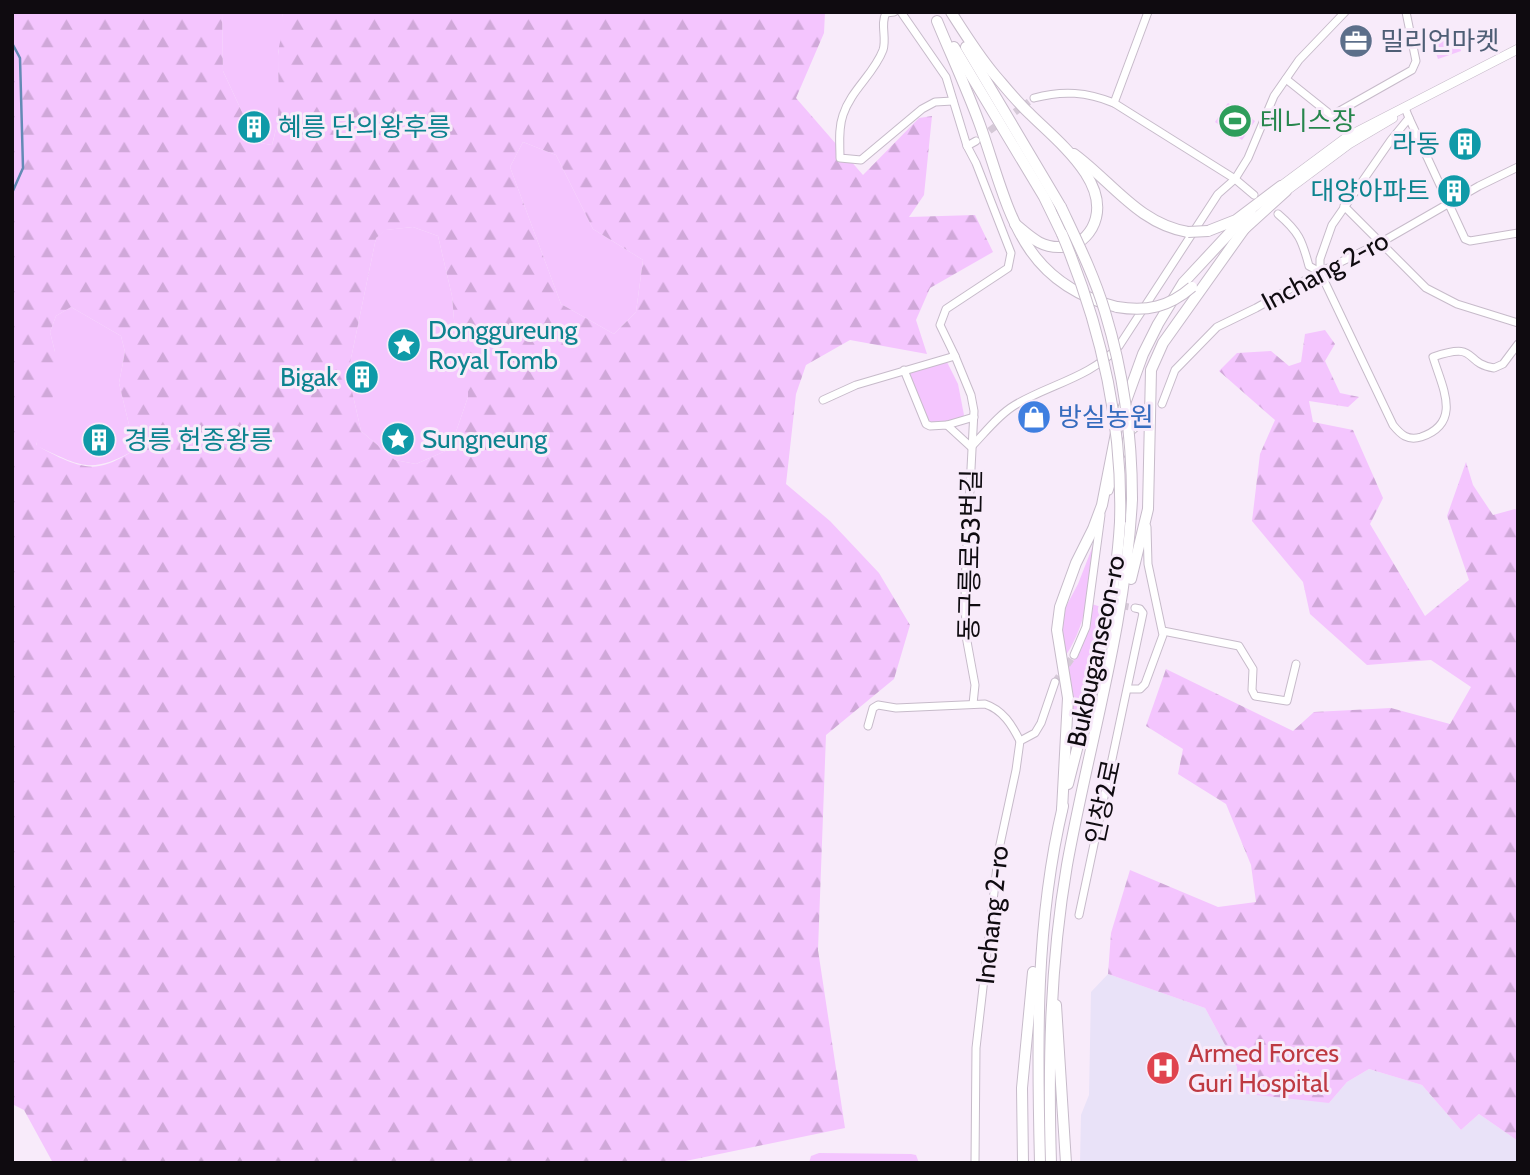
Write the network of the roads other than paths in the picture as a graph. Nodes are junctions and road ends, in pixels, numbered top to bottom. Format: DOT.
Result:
graph roads {
  1 [pos="894,12"];
  2 [pos="901,12"];
  3 [pos="951,12"];
  4 [pos="962,12"];
  5 [pos="1148,12"];
  6 [pos="1345,12"];
  7 [pos="1406,12"];
  8 [pos="938,15"];
  9 [pos="972,45"];
  10 [pos="1518,49"];
  11 [pos="1286,79"];
  12 [pos="1034,98"];
  13 [pos="953,101"];
  14 [pos="1114,103"];
  15 [pos="1405,108"];
  16 [pos="1409,118"];
  17 [pos="976,141"];
  18 [pos="967,146"];
  19 [pos="1067,149"];
  20 [pos="1518,167"];
  21 [pos="1235,179"];
  22 [pos="1283,188"];
  23 [pos="1254,195"];
  24 [pos="1448,205"];
  25 [pos="1344,206"];
  26 [pos="1251,210"];
  27 [pos="1278,214"];
  28 [pos="1015,224"];
  29 [pos="1247,225"];
  30 [pos="1518,233"];
  31 [pos="1380,243"];
  32 [pos="1320,272"];
  33 [pos="1518,323"];
  34 [pos="1518,344"];
  35 [pos="955,356"];
  36 [pos="904,370"];
  37 [pos="823,400"];
  38 [pos="1162,404"];
  39 [pos="1145,419"];
  40 [pos="974,420"];
  41 [pos="947,425"];
  42 [pos="989,429"];
  43 [pos="971,447"];
  44 [pos="1102,505"];
  45 [pos="1148,511"];
  46 [pos="1090,601"];
  47 [pos="1101,602"];
  48 [pos="1135,608"];
  49 [pos="1163,631"];
  50 [pos="1074,655"];
  51 [pos="1296,664"];
  52 [pos="1055,682"];
  53 [pos="1128,690"];
  54 [pos="1105,691"];
  55 [pos="973,704"];
  56 [pos="868,726"];
  57 [pos="1020,741"];
  58 [pos="1062,810"];
  59 [pos="1079,915"];
  60 [pos="1042,932"];
  61 [pos="1055,950"];
  62 [pos="975,1163"];
  63 [pos="1023,1163"];
  64 [pos="1040,1163"];
  65 [pos="1051,1163"];
  66 [pos="1066,1163"];
  1 -- 13 [label="street"];
  2 -- 13 [label="street, 동구릉로53번길"];
  3 -- 9 [label="highway"];
  4 -- 9 [label="highway"];
  5 -- 14 [label="street"];
  6 -- 11 [label="street"];
  7 -- 11 [label="street"];
  8 -- 28 [label="highway"];
  8 -- 54 [label="highway, Bukbuganseon-ro, bridge"];
  8 -- 58 [label="highway, Bukbuganseon-ro, bridge"];
  9 -- 19 [label="highway"];
  10 -- 15 [label="street"];
  11 -- 21 [label="street"];
  12 -- 14 [label="street"];
  13 -- 18 [label="street, 동구릉로53번길"];
  14 -- 21 [label="street"];
  15 -- 16 [label="street"];
  15 -- 22 [label="street"];
  16 -- 24 [label="street"];
  16 -- 25 [label="street"];
  17 -- 18 [label="street"];
  18 -- 35 [label="street, 동구릉로53번길"];
  19 -- 26 [label="highway, bridge"];
  19 -- 28 [label="highway"];
  20 -- 24 [label="street, Inchang 2-ro"];
  21 -- 23 [label="street"];
  21 -- 42 [label="street"];
  22 -- 26 [label="highway"];
  22 -- 29 [label="highway"];
  24 -- 30 [label="street"];
  24 -- 31 [label="street, Inchang 2-ro"];
  25 -- 31 [label="street"];
  25 -- 32 [label="street"];
  26 -- 44 [label="highway"];
  27 -- 32 [label="street"];
  28 -- 29 [label="highway, bridge"];
  29 -- 45 [label="highway"];
  31 -- 32 [label="street, Inchang 2-ro"];
  31 -- 33 [label="street"];
  32 -- 34 [label="street"];
  32 -- 38 [label="street, Inchang 2-ro"];
  35 -- 36 [label="street"];
  35 -- 40 [label="street, 동구릉로53번길"];
  36 -- 37 [label="street"];
  36 -- 41 [label="street, 동구릉로53번길"];
  39 -- 44 [label="street"];
  40 -- 41 [label="street"];
  40 -- 42 [label="street, 동구릉로53번길"];
  40 -- 43 [label="street, 동구릉로53번길"];
  41 -- 43 [label="street, 동구릉로53번길"];
  42 -- 43 [label="street"];
  43 -- 55 [label="street, 동구릉로53번길"];
  44 -- 46 [label="street"];
  44 -- 58 [label="highway"];
  45 -- 49 [label="street"];
  45 -- 54 [label="highway"];
  46 -- 47 [label="street"];
  46 -- 50 [label="street"];
  48 -- 53 [label="street, 인창2로"];
  49 -- 51 [label="street"];
  49 -- 53 [label="street"];
  52 -- 57 [label="street"];
  53 -- 59 [label="street, 인창2로"];
  54 -- 61 [label="highway, Bukbuganseon-ro"];
  55 -- 56 [label="street"];
  55 -- 57 [label="street"];
  57 -- 62 [label="street, Inchang 2-ro"];
  58 -- 60 [label="highway, Bukbuganseon-ro"];
  60 -- 63 [label="highway"];
  60 -- 64 [label="highway, Bukbuganseon-ro"];
  61 -- 65 [label="highway, Bukbuganseon-ro"];
  61 -- 66 [label="highway"];
}
